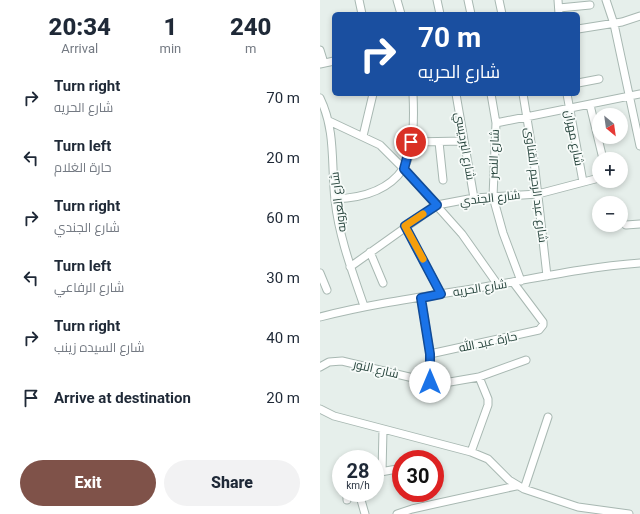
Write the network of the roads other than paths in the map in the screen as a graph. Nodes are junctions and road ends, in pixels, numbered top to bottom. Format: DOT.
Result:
graph roads {
  1 [pos="359,0"];
  2 [pos="397,0"];
  3 [pos="436,0"];
  4 [pos="468,0"];
  5 [pos="499,0"];
  6 [pos="606,0"];
  7 [pos="590,4"];
  8 [pos="559,7"];
  9 [pos="362,12"];
  10 [pos="400,12"];
  11 [pos="439,12"];
  12 [pos="471,12"];
  13 [pos="502,12"];
  14 [pos="640,16"];
  15 [pos="614,24"];
  16 [pos="580,29"];
  17 [pos="320,50"];
  18 [pos="332,62"];
  19 [pos="322,63"];
  20 [pos="599,79"];
  21 [pos="580,83"];
  22 [pos="640,94"];
  23 [pos="373,96"];
  24 [pos="413,96"];
  25 [pos="456,96"];
  26 [pos="491,96"];
  27 [pos="523,96"];
  28 [pos="567,96"];
  29 [pos="630,96"];
  30 [pos="320,98"];
  31 [pos="590,105"];
  32 [pos="568,109"];
  33 [pos="527,117"];
  34 [pos="330,121"];
  35 [pos="496,124"];
  36 [pos="363,136"];
  37 [pos="464,141"];
  38 [pos="411,142"];
  39 [pos="439,142"];
  40 [pos="640,146"];
  41 [pos="601,152"];
  42 [pos="404,169"];
  43 [pos="443,180"];
  44 [pos="592,180"];
  45 [pos="583,182"];
  46 [pos="538,194"];
  47 [pos="493,197"];
  48 [pos="474,198"];
  49 [pos="335,199"];
  50 [pos="437,205"];
  51 [pos="640,224"];
  52 [pos="628,225"];
  53 [pos="405,226"];
  54 [pos="370,252"];
  55 [pos="640,263"];
  56 [pos="350,267"];
  57 [pos="320,273"];
  58 [pos="546,276"];
  59 [pos="517,282"];
  60 [pos="383,283"];
  61 [pos="498,285"];
  62 [pos="327,290"];
  63 [pos="441,294"];
  64 [pos="421,298"];
  65 [pos="364,306"];
  66 [pos="320,317"];
  67 [pos="543,325"];
  68 [pos="430,354"];
  69 [pos="526,360"];
  70 [pos="320,367"];
  71 [pos="479,377"];
  72 [pos="430,382"];
  73 [pos="320,409"];
  74 [pos="548,417"];
  75 [pos="384,430"];
  76 [pos="381,450"];
  77 [pos="471,452"];
  78 [pos="516,486"];
  79 [pos="524,489"];
  80 [pos="362,502"];
  81 [pos="365,514"];
  82 [pos="397,514"];
  83 [pos="629,514"];
  1 -- 9 [label="street"];
  2 -- 10 [label="street"];
  3 -- 11 [label="street"];
  4 -- 12 [label="street"];
  5 -- 13 [label="street"];
  6 -- 15 [label="street"];
  7 -- 8 [label="street"];
  14 -- 15 [label="street"];
  15 -- 16 [label="street"];
  15 -- 29 [label="street"];
  17 -- 19 [label="street"];
  18 -- 19 [label="street"];
  20 -- 21 [label="street"];
  22 -- 29 [label="street"];
  23 -- 36 [label="street"];
  24 -- 38 [label="street"];
  25 -- 37 [label="street, شارع البرديسي"];
  26 -- 35 [label="street, شارع النصر"];
  27 -- 33 [label="street, شارع عبد الرحيم القناوى"];
  28 -- 32 [label="street, شارع مهران"];
  29 -- 31 [label="street"];
  29 -- 40 [label="street"];
  30 -- 34 [label="street, شارع العروبه"];
  31 -- 32 [label="street"];
  31 -- 41 [label="street"];
  32 -- 33 [label="street"];
  32 -- 45 [label="street, شارع مهران"];
  33 -- 35 [label="street"];
  33 -- 46 [label="street, شارع عبد الرحيم القناوى"];
  34 -- 36 [label="street"];
  34 -- 49 [label="street, شارع العروبه"];
  35 -- 47 [label="street, شارع النصر"];
  36 -- 42 [label="street"];
  37 -- 39 [label="street"];
  37 -- 48 [label="street, شارع البرديسي"];
  38 -- 39 [label="street"];
  38 -- 42 [label="street"];
  39 -- 43 [label="street"];
  42 -- 49 [label="street"];
  42 -- 50 [label="street"];
  44 -- 45 [label="street, شارع الجندي"];
  45 -- 46 [label="street, شارع الجندي"];
  46 -- 47 [label="street, شارع الجندي"];
  46 -- 58 [label="street, شارع عبد الرحيم القناوى"];
  47 -- 48 [label="street, شارع الجندي"];
  47 -- 59 [label="street, شارع النصر"];
  48 -- 50 [label="street, شارع الجندي"];
  49 -- 56 [label="street, شارع العروبه"];
  50 -- 53 [label="street, شارع الجندي"];
  50 -- 61 [label="street"];
  51 -- 52 [label="street"];
  53 -- 54 [label="street, شارع الجندي"];
  53 -- 63 [label="street"];
  54 -- 56 [label="street, شارع الجندي"];
  54 -- 60 [label="street"];
  55 -- 58 [label="street, شارع الحريه"];
  56 -- 65 [label="street, شارع العروبه"];
  57 -- 62 [label="street"];
  58 -- 59 [label="street, شارع الحريه"];
  59 -- 61 [label="street, شارع الحريه"];
  59 -- 67 [label="street, شارع النصر"];
  61 -- 63 [label="street, شارع الحريه"];
  63 -- 64 [label="street, شارع الحريه"];
  64 -- 65 [label="street, شارع الحريه"];
  64 -- 68 [label="street"];
  65 -- 66 [label="street, شارع الحريه"];
  67 -- 68 [label="street, حارة عبد الله"];
  68 -- 72 [label="street"];
  69 -- 71 [label="street, شارع النور"];
  70 -- 72 [label="street, شارع النور"];
  71 -- 72 [label="street, شارع النور"];
  71 -- 77 [label="street"];
  73 -- 75 [label="street"];
  74 -- 79 [label="street"];
  75 -- 76 [label="street"];
  75 -- 77 [label="street"];
  77 -- 78 [label="street"];
  78 -- 79 [label="street"];
  78 -- 82 [label="street"];
  79 -- 83 [label="street"];
  80 -- 81 [label="street"];
}
